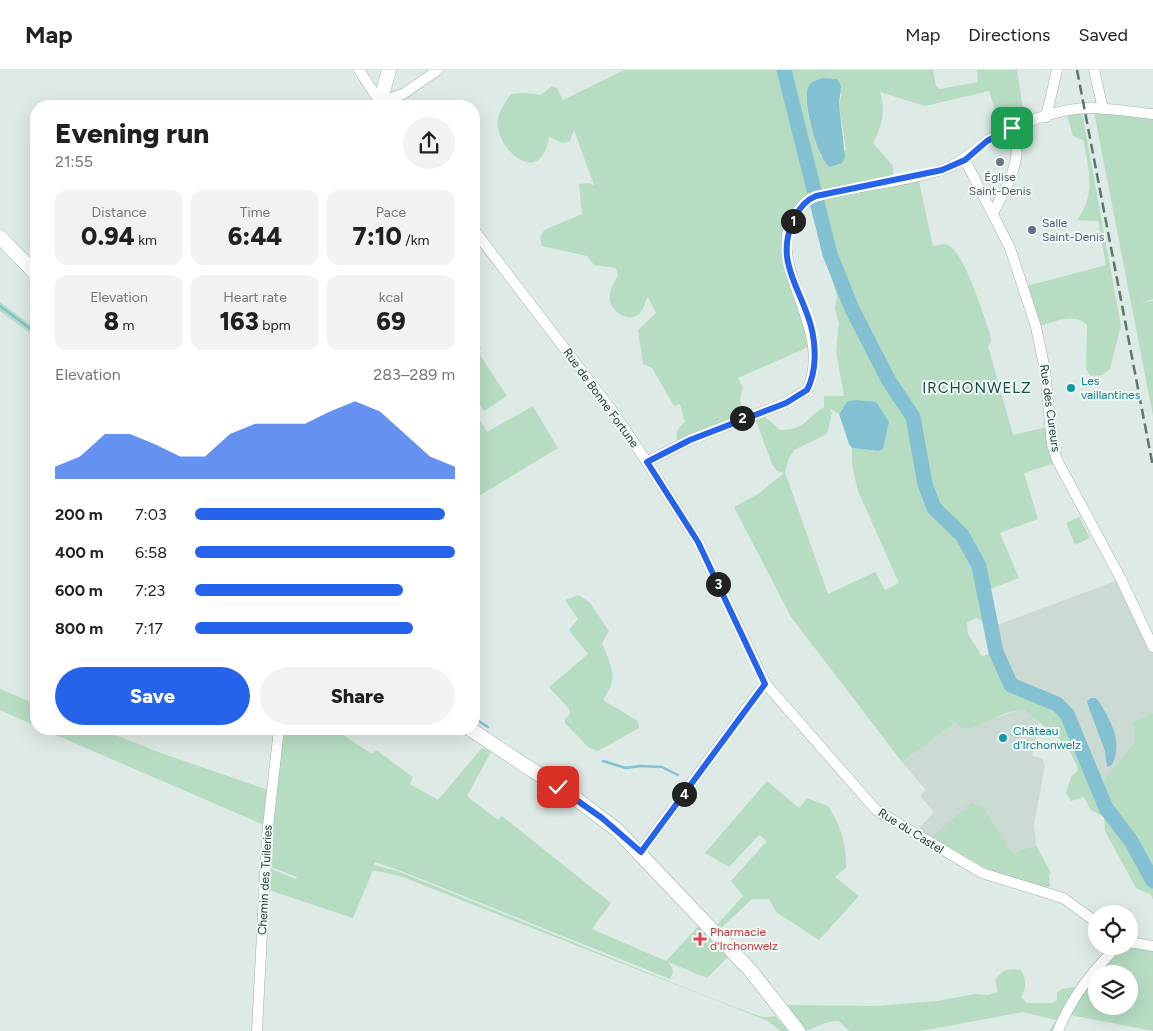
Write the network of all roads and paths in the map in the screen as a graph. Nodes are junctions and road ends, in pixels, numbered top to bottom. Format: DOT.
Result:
graph roads {
  1 [pos="359,70"];
  2 [pos="389,70"];
  3 [pos="438,70"];
  4 [pos="1056,70"];
  5 [pos="1094,70"];
  6 [pos="378,100"];
  7 [pos="382,100"];
  8 [pos="389,100"];
  9 [pos="1103,109"];
  10 [pos="1153,114"];
  11 [pos="1046,117"];
  12 [pos="1012,128"];
  13 [pos="965,160"];
  14 [pos="993,214"];
  15 [pos="0,237"];
  16 [pos="480,238"];
  17 [pos="30,268"];
  18 [pos="647,462"];
  19 [pos="1153,647"];
  20 [pos="765,684"];
  21 [pos="279,735"];
  22 [pos="479,735"];
  23 [pos="641,852"];
  24 [pos="1088,916"];
  25 [pos="1138,944"];
  26 [pos="1153,946"];
  27 [pos="1110,955"];
  28 [pos="257,1031"];
  29 [pos="798,1031"];
  30 [pos="1058,1031"];
  1 -- 6 [label="street"];
  2 -- 7 [label="main road"];
  3 -- 8 [label="street"];
  4 -- 11 [label="street"];
  5 -- 9 [label="street"];
  9 -- 10 [label="street"];
  9 -- 11 [label="street"];
  11 -- 12 [label="street"];
  12 -- 13 [label="street"];
  12 -- 14 [label="street"];
  13 -- 14 [label="street, Rue des Cureurs"];
  13 -- 18 [label="street"];
  14 -- 19 [label="street, Rue des Cureurs"];
  15 -- 17 [label="main road"];
  16 -- 18 [label="street, Rue de Bonne Fortune"];
  18 -- 20 [label="street, Rue de Bonne Fortune"];
  20 -- 23 [label="street"];
  20 -- 24 [label="street, Rue du Castel"];
  21 -- 28 [label="street, Chemin des Tuileries"];
  22 -- 23 [label="main road"];
  23 -- 29 [label="main road"];
  25 -- 26 [label="street"];
  27 -- 30 [label="street"];
}
